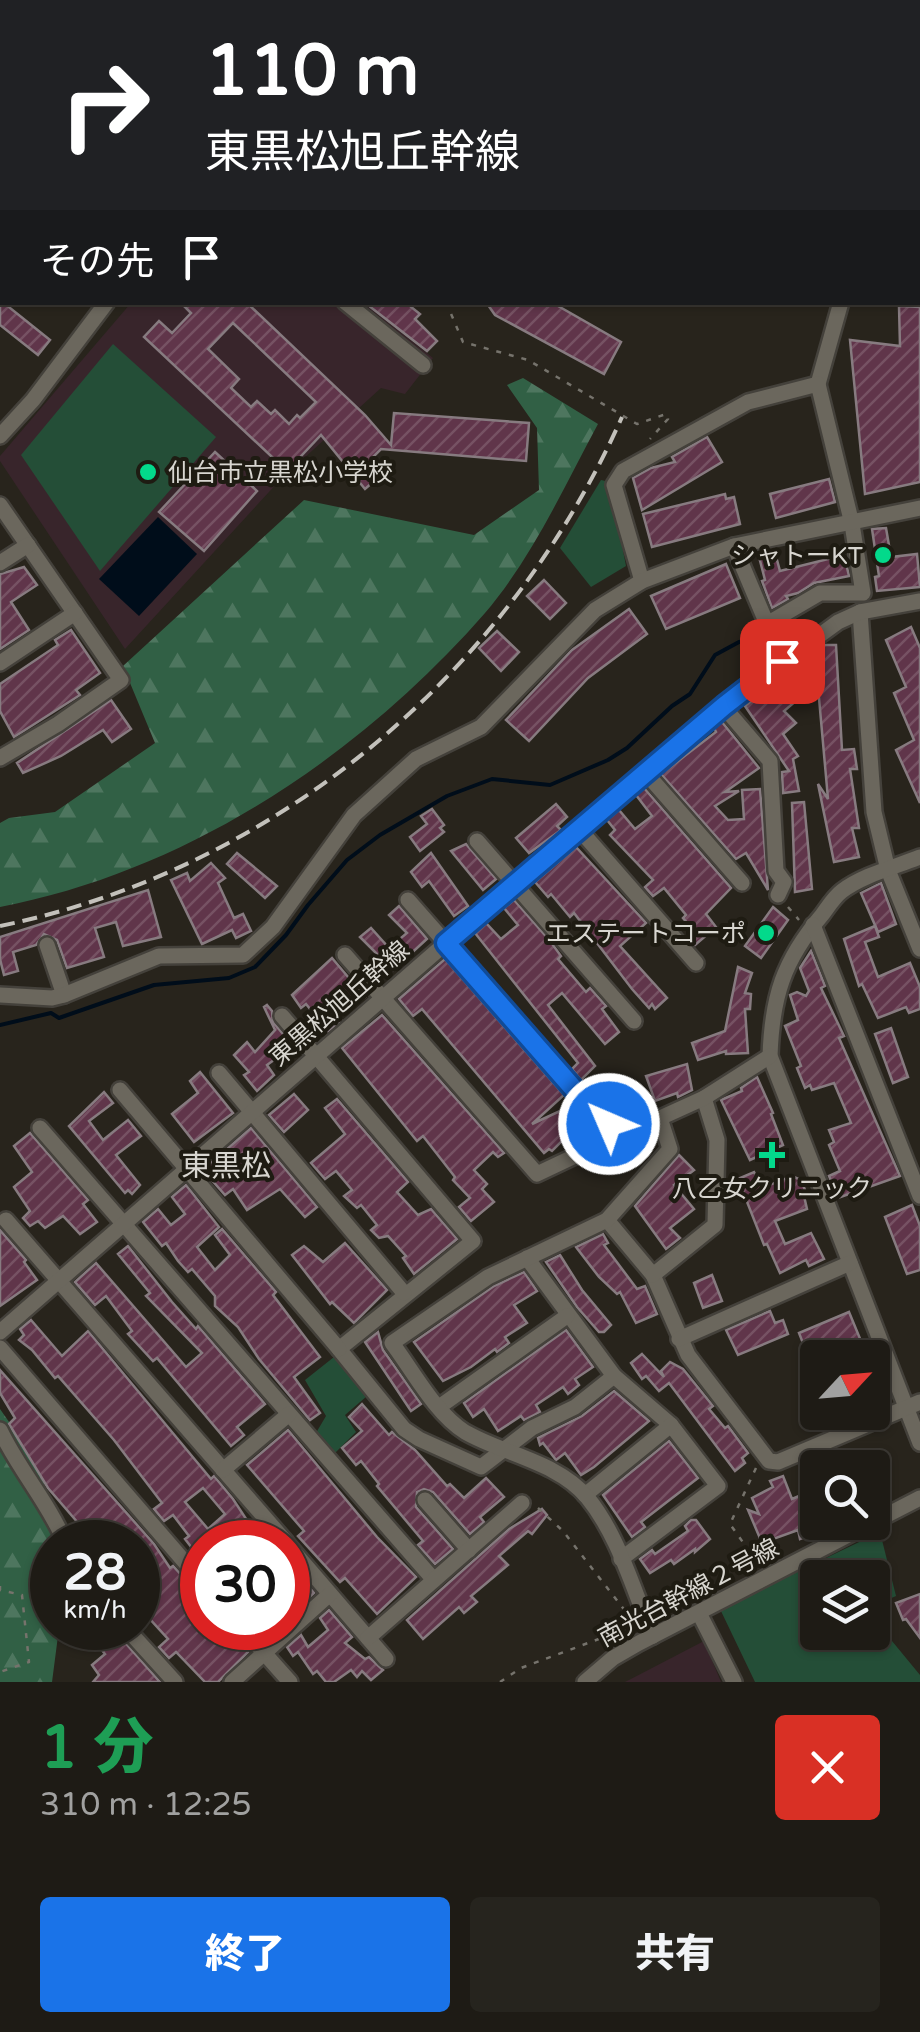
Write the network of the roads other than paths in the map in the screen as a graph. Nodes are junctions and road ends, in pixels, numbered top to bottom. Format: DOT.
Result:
graph roads {
  1 [pos="104,305"];
  2 [pos="349,305"];
  3 [pos="840,305"];
  4 [pos="423,365"];
  5 [pos="818,384"];
  6 [pos="0,436"];
  7 [pos="0,505"];
  8 [pos="920,508"];
  9 [pos="852,524"];
  10 [pos="28,545"];
  11 [pos="734,546"];
  12 [pos="0,564"];
  13 [pos="642,581"];
  14 [pos="920,600"];
  15 [pos="860,612"];
  16 [pos="74,613"];
  17 [pos="0,663"];
  18 [pos="724,706"];
  19 [pos="0,758"];
  20 [pos="645,772"];
  21 [pos="579,829"];
  22 [pos="477,841"];
  23 [pos="920,857"];
  24 [pos="888,870"];
  25 [pos="742,883"];
  26 [pos="514,884"];
  27 [pos="778,894"];
  28 [pos="408,900"];
  29 [pos="811,928"];
  30 [pos="446,943"];
  31 [pos="48,945"];
  32 [pos="920,949"];
  33 [pos="346,954"];
  34 [pos="696,963"];
  35 [pos="0,995"];
  36 [pos="64,995"];
  37 [pos="384,998"];
  38 [pos="282,1016"];
  39 [pos="634,1022"];
  40 [pos="770,1056"];
  41 [pos="317,1057"];
  42 [pos="219,1073"];
  43 [pos="120,1090"];
  44 [pos="704,1098"];
  45 [pos="252,1113"];
  46 [pos="40,1128"];
  47 [pos="187,1170"];
  48 [pos="920,1196"];
  49 [pos="6,1220"];
  50 [pos="608,1220"];
  51 [pos="124,1224"];
  52 [pos="527,1258"];
  53 [pos="850,1264"];
  54 [pos="653,1275"];
  55 [pos="60,1281"];
  56 [pos="404,1293"];
  57 [pos="567,1316"];
  58 [pos="0,1332"];
  59 [pos="679,1339"];
  60 [pos="0,1348"];
  61 [pos="339,1349"];
  62 [pos="614,1376"];
  63 [pos="913,1405"];
  64 [pos="439,1407"];
  65 [pos="289,1414"];
  66 [pos="671,1425"];
  67 [pos="0,1430"];
  68 [pos="920,1443"];
  69 [pos="504,1450"];
  70 [pos="223,1470"];
  71 [pos="586,1495"];
  72 [pos="920,1498"];
  73 [pos="425,1500"];
  74 [pos="522,1504"];
  75 [pos="56,1520"];
  76 [pos="266,1520"];
  77 [pos="468,1550"];
  78 [pos="180,1557"];
  79 [pos="621,1559"];
  80 [pos="310,1571"];
  81 [pos="434,1580"];
  82 [pos="330,1594"];
  83 [pos="699,1613"];
  84 [pos="650,1630"];
  85 [pos="368,1638"];
  86 [pos="146,1650"];
  87 [pos="261,1650"];
  88 [pos="264,1653"];
  89 [pos="386,1659"];
  90 [pos="175,1682"];
  91 [pos="232,1682"];
  92 [pos="290,1682"];
  93 [pos="585,1682"];
  94 [pos="734,1682"];
  1 -- 6 [label="street"];
  2 -- 4 [label="street"];
  3 -- 5 [label="street"];
  5 -- 9 [label="street"];
  5 -- 13 [label="street"];
  7 -- 10 [label="street"];
  8 -- 9 [label="street"];
  9 -- 11 [label="street"];
  9 -- 11 [label="street"];
  10 -- 12 [label="street"];
  10 -- 16 [label="street"];
  11 -- 13 [label="street"];
  13 -- 36 [label="street"];
  14 -- 15 [label="street, 東黒松旭丘幹線"];
  15 -- 18 [label="street, 東黒松旭丘幹線"];
  15 -- 24 [label="street"];
  16 -- 17 [label="street"];
  16 -- 19 [label="street"];
  18 -- 20 [label="street, 東黒松旭丘幹線"];
  18 -- 27 [label="street"];
  20 -- 21 [label="street, 東黒松旭丘幹線"];
  20 -- 25 [label="street"];
  21 -- 26 [label="street, 東黒松旭丘幹線"];
  21 -- 34 [label="street"];
  22 -- 26 [label="street"];
  23 -- 24 [label="street"];
  24 -- 29 [label="street"];
  24 -- 32 [label="street"];
  26 -- 30 [label="street, 東黒松旭丘幹線"];
  26 -- 39 [label="street"];
  28 -- 30 [label="street"];
  29 -- 40 [label="street"];
  29 -- 48 [label="street"];
  30 -- 37 [label="street, 東黒松旭丘幹線"];
  30 -- 37 [label="street"];
  31 -- 36 [label="street"];
  33 -- 37 [label="street"];
  35 -- 36 [label="street"];
  37 -- 41 [label="street, 東黒松旭丘幹線"];
  38 -- 41 [label="street"];
  40 -- 44 [label="street"];
  40 -- 53 [label="street"];
  41 -- 45 [label="street, 東黒松旭丘幹線"];
  41 -- 56 [label="street"];
  42 -- 45 [label="street"];
  43 -- 47 [label="street"];
  44 -- 50 [label="street"];
  44 -- 54 [label="street"];
  45 -- 47 [label="street, 東黒松旭丘幹線"];
  45 -- 56 [label="street"];
  46 -- 51 [label="street"];
  47 -- 51 [label="street, 東黒松旭丘幹線"];
  47 -- 61 [label="street"];
  49 -- 55 [label="street"];
  50 -- 52 [label="street"];
  50 -- 54 [label="street"];
  51 -- 55 [label="street, 東黒松旭丘幹線"];
  51 -- 65 [label="street"];
  52 -- 57 [label="street"];
  52 -- 64 [label="street"];
  53 -- 59 [label="street"];
  53 -- 63 [label="street"];
  54 -- 59 [label="street"];
  55 -- 58 [label="street, 東黒松旭丘幹線"];
  55 -- 70 [label="street"];
  56 -- 61 [label="street"];
  57 -- 62 [label="street"];
  57 -- 64 [label="street"];
  59 -- 63 [label="street"];
  60 -- 78 [label="street"];
  61 -- 69 [label="street"];
  62 -- 66 [label="street"];
  62 -- 69 [label="street"];
  63 -- 68 [label="street"];
  64 -- 69 [label="street"];
  65 -- 70 [label="street"];
  65 -- 81 [label="street"];
  66 -- 71 [label="street"];
  66 -- 79 [label="street"];
  67 -- 75 [label="street"];
  69 -- 71 [label="street"];
  70 -- 76 [label="street"];
  71 -- 79 [label="street"];
  72 -- 83 [label="street, 南光台幹線２号線"];
  73 -- 77 [label="street"];
  74 -- 77 [label="street"];
  77 -- 81 [label="street"];
  79 -- 84 [label="street"];
  80 -- 82 [label="street"];
  81 -- 85 [label="street"];
  82 -- 85 [label="street"];
  82 -- 88 [label="street"];
  83 -- 84 [label="street, 南光台幹線２号線"];
  83 -- 94 [label="street"];
  84 -- 93 [label="street, 南光台幹線２号線"];
  85 -- 89 [label="street"];
  86 -- 90 [label="street"];
  87 -- 88 [label="street"];
  88 -- 91 [label="street"];
  88 -- 92 [label="street"];
}
